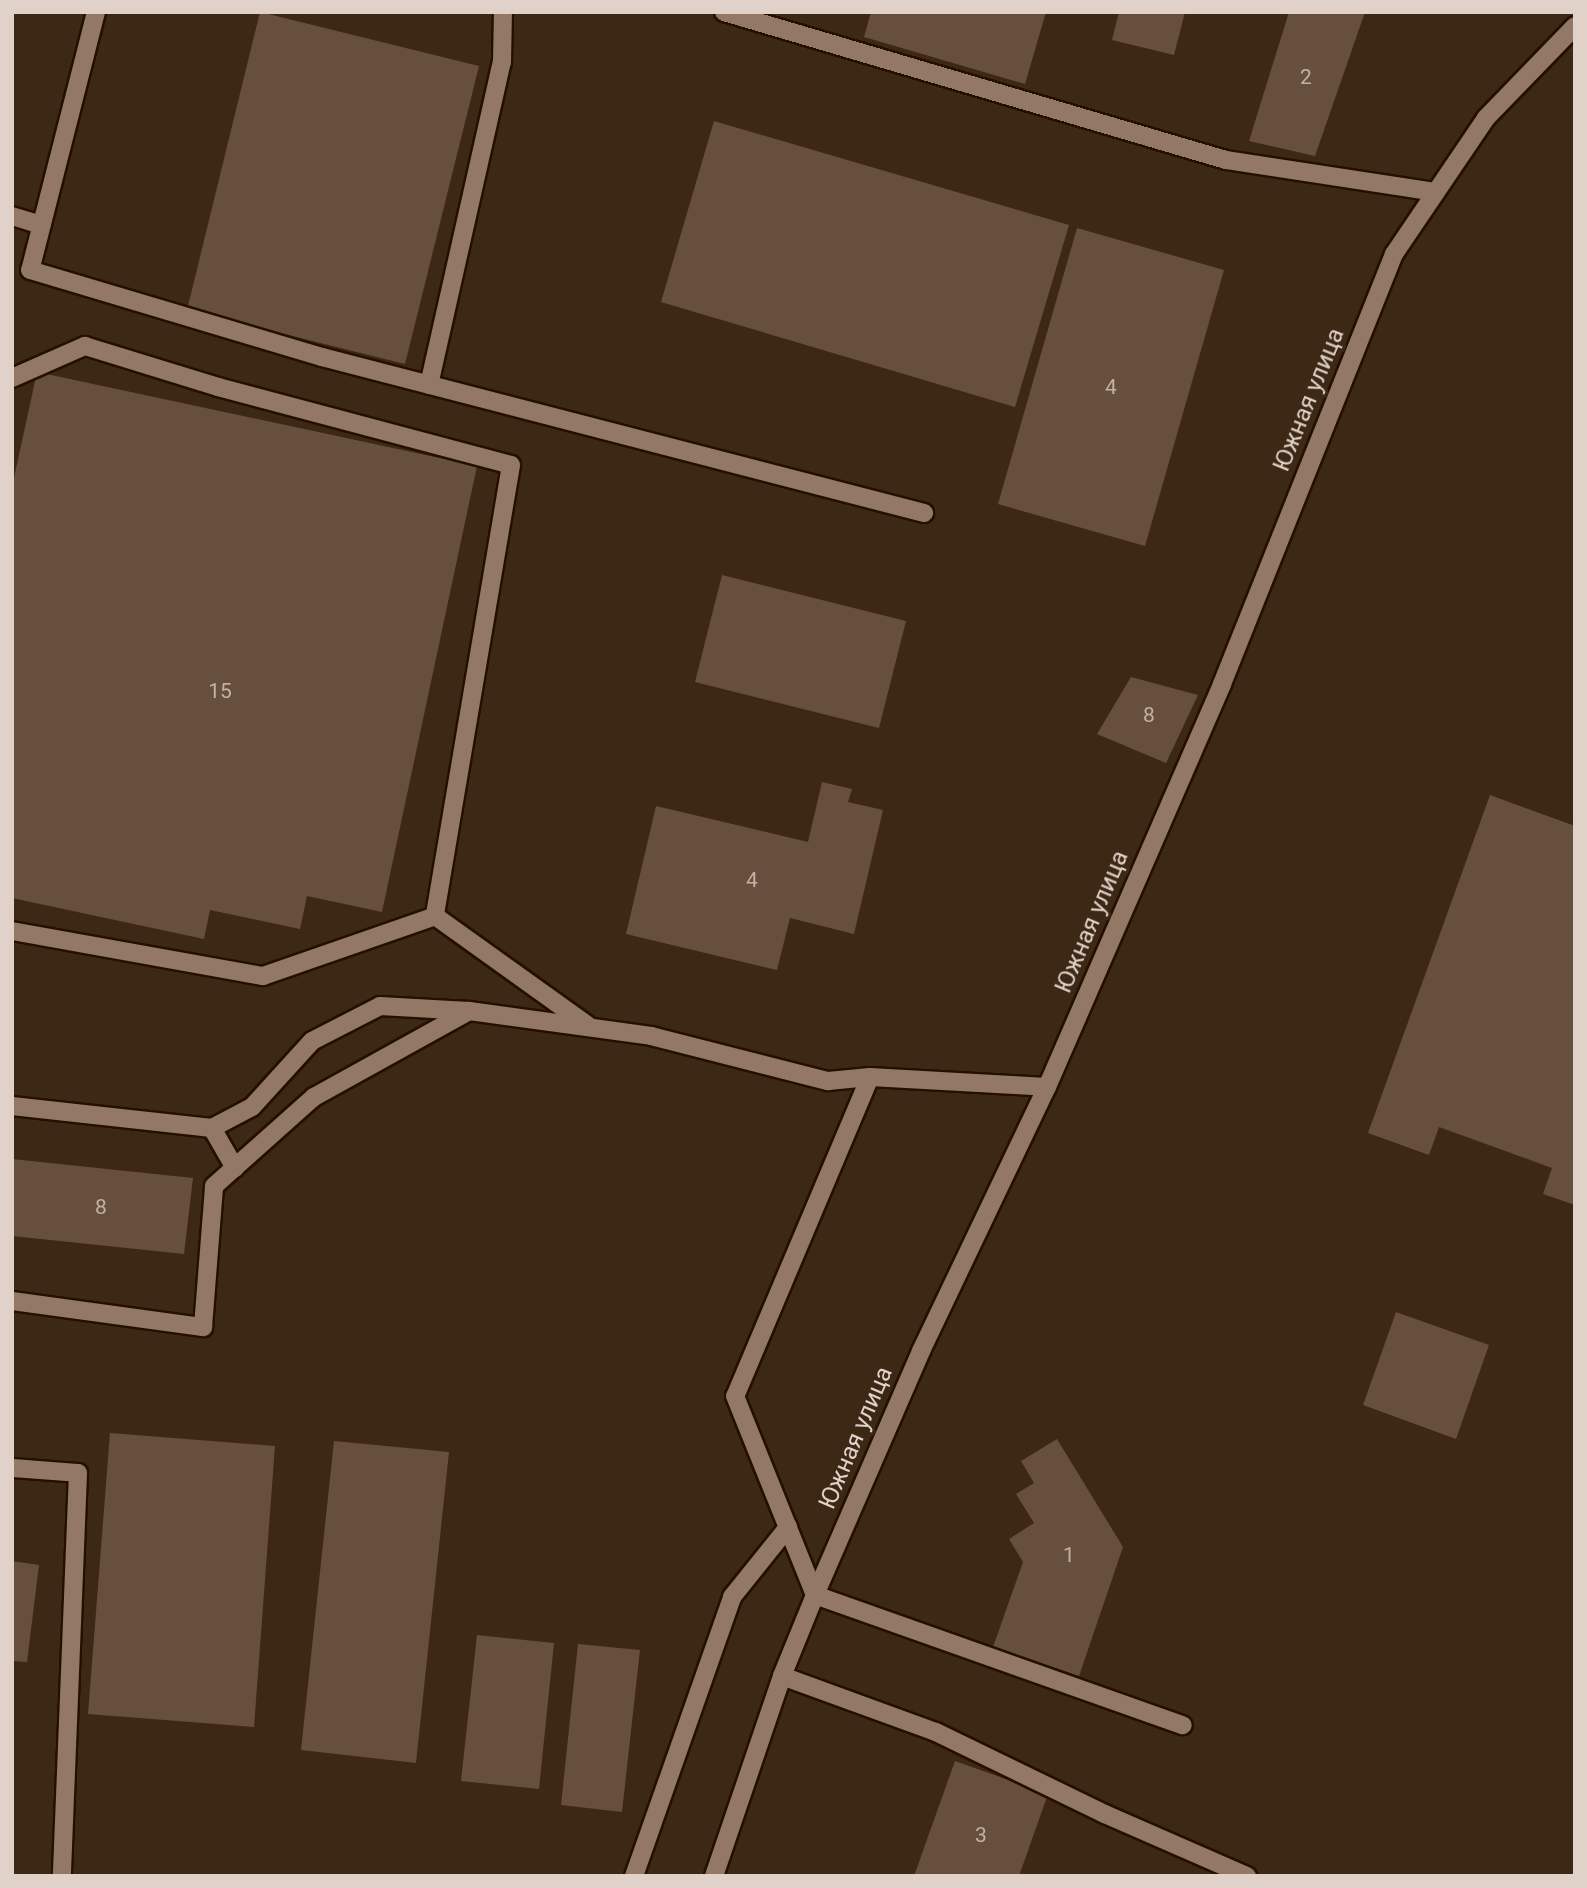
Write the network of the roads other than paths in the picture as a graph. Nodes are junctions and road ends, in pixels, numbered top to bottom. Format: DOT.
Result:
graph roads {
  1 [pos="96,12"];
  2 [pos="503,12"];
  3 [pos="724,12"];
  4 [pos="1575,26"];
  5 [pos="1436,192"];
  6 [pos="12,216"];
  7 [pos="42,225"];
  8 [pos="12,378"];
  9 [pos="429,385"];
  10 [pos="925,513"];
  11 [pos="435,916"];
  12 [pos="12,931"];
  13 [pos="469,1011"];
  14 [pos="590,1027"];
  15 [pos="870,1077"];
  16 [pos="1047,1087"];
  17 [pos="12,1105"];
  18 [pos="212,1128"];
  19 [pos="234,1168"];
  20 [pos="12,1301"];
  21 [pos="12,1468"];
  22 [pos="788,1527"];
  23 [pos="815,1595"];
  24 [pos="782,1676"];
  25 [pos="1183,1725"];
  26 [pos="62,1876"];
  27 [pos="634,1876"];
  28 [pos="714,1876"];
  29 [pos="1247,1876"];
  1 -- 7 [label="street"];
  2 -- 9 [label="street"];
  3 -- 5 [label="street"];
  4 -- 5 [label="street, Южная улица"];
  5 -- 16 [label="street, Южная улица"];
  6 -- 7 [label="street"];
  7 -- 9 [label="street"];
  8 -- 11 [label="street"];
  9 -- 10 [label="street"];
  11 -- 12 [label="street"];
  11 -- 14 [label="street"];
  13 -- 14 [label="street"];
  13 -- 18 [label="street"];
  13 -- 19 [label="street"];
  14 -- 15 [label="street"];
  15 -- 16 [label="street"];
  15 -- 22 [label="street"];
  16 -- 23 [label="street, Южная улица"];
  17 -- 18 [label="street"];
  18 -- 19 [label="street"];
  19 -- 20 [label="street"];
  21 -- 26 [label="street"];
  22 -- 23 [label="street"];
  22 -- 27 [label="street"];
  23 -- 24 [label="street, Южная улица"];
  23 -- 25 [label="street"];
  24 -- 28 [label="street, Южная улица"];
  24 -- 29 [label="street"];
}
